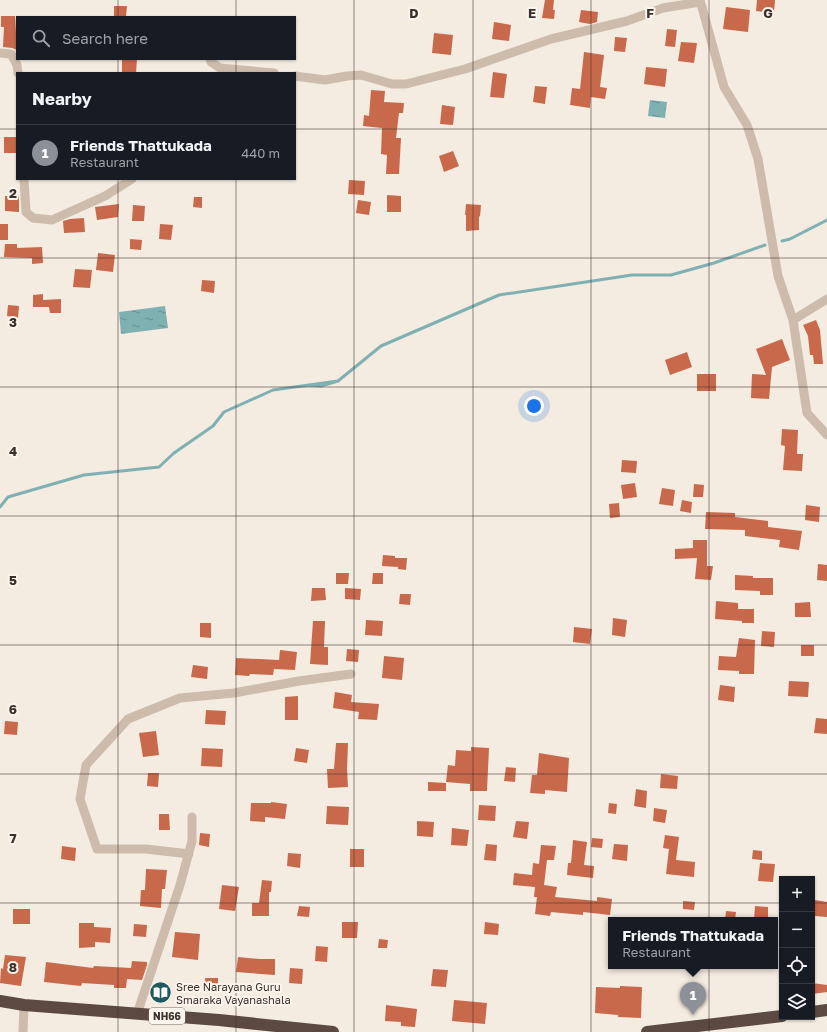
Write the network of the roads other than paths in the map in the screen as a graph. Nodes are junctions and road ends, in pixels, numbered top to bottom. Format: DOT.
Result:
graph roads {
  1 [pos="700,1"];
  2 [pos="0,53"];
  3 [pos="210,60"];
  4 [pos="217,71"];
  5 [pos="18,72"];
  6 [pos="246,72"];
  7 [pos="296,76"];
  8 [pos="24,180"];
  9 [pos="130,180"];
  10 [pos="827,299"];
  11 [pos="793,320"];
  12 [pos="827,435"];
  13 [pos="351,674"];
  14 [pos="192,817"];
  15 [pos="189,854"];
  16 [pos="0,1001"];
  17 [pos="24,1005"];
  18 [pos="827,1010"];
  19 [pos="815,1012"];
  20 [pos="137,1014"];
  21 [pos="779,1016"];
  22 [pos="23,1032"];
  23 [pos="333,1032"];
  24 [pos="647,1032"];
  1 -- 7 [label="street"];
  1 -- 11 [label="street"];
  2 -- 5 [label="street"];
  3 -- 4 [label="street"];
  4 -- 6 [label="street"];
  8 -- 9 [label="street"];
  10 -- 11 [label="street"];
  11 -- 12 [label="street"];
  13 -- 15 [label="street"];
  14 -- 15 [label="street"];
  15 -- 20 [label="street"];
  16 -- 17 [label="highway, NH66"];
  17 -- 20 [label="highway, NH66"];
  17 -- 22 [label="street"];
  18 -- 19 [label="highway"];
  20 -- 23 [label="highway, NH66"];
  21 -- 24 [label="highway"];
}
